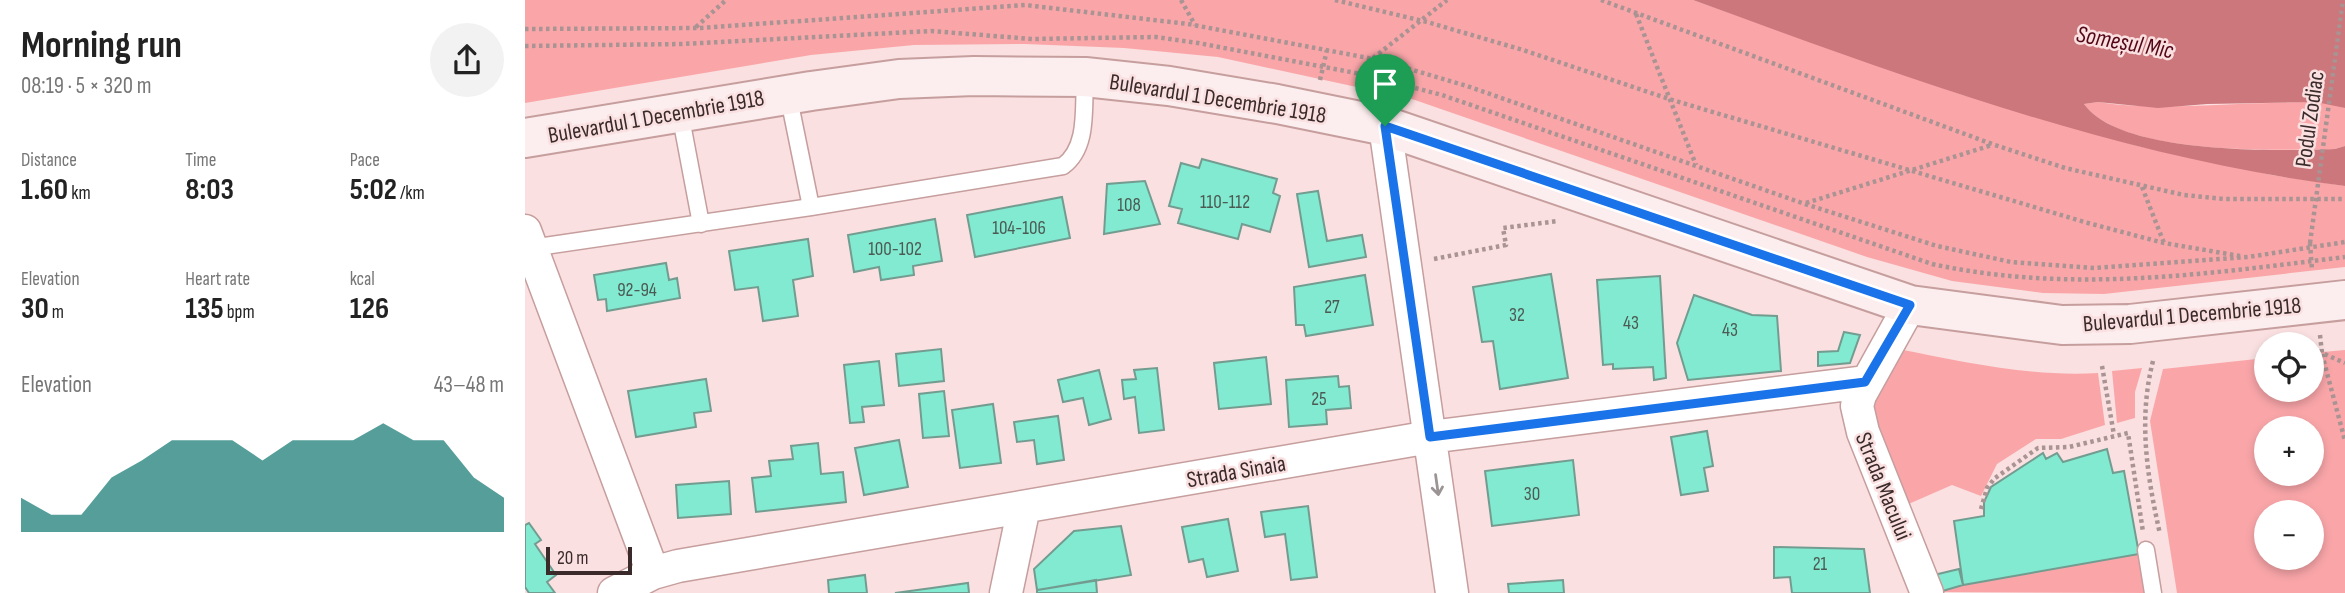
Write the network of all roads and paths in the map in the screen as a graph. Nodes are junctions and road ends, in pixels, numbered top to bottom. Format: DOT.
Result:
graph roads {
  1 [pos="726,0"];
  2 [pos="1181,0"];
  3 [pos="1335,0"];
  4 [pos="1447,0"];
  5 [pos="1601,0"];
  6 [pos="2343,0"];
  7 [pos="1636,13"];
  8 [pos="1420,20"];
  9 [pos="1195,25"];
  10 [pos="695,27"];
  11 [pos="525,29"];
  12 [pos="525,46"];
  13 [pos="1372,59"];
  14 [pos="1085,77"];
  15 [pos="788,94"];
  16 [pos="1669,99"];
  17 [pos="680,113"];
  18 [pos="1385,126"];
  19 [pos="525,138"];
  20 [pos="1992,144"];
  21 [pos="1696,165"];
  22 [pos="1907,170"];
  23 [pos="2141,186"];
  24 [pos="2345,199"];
  25 [pos="1805,204"];
  26 [pos="811,207"];
  27 [pos="1562,221"];
  28 [pos="702,223"];
  29 [pos="528,239"];
  30 [pos="2345,242"];
  31 [pos="2164,243"];
  32 [pos="2310,246"];
  33 [pos="2248,257"];
  34 [pos="2345,257"];
  35 [pos="1434,259"];
  36 [pos="2311,261"];
  37 [pos="2312,271"];
  38 [pos="2345,300"];
  39 [pos="1910,305"];
  40 [pos="2153,361"];
  41 [pos="2324,361"];
  42 [pos="2102,366"];
  43 [pos="1865,382"];
  44 [pos="2114,435"];
  45 [pos="1430,437"];
  46 [pos="2345,441"];
  47 [pos="1024,507"];
  48 [pos="1981,509"];
  49 [pos="2154,547"];
  50 [pos="653,573"];
  51 [pos="614,593"];
  52 [pos="1006,593"];
  53 [pos="1451,593"];
  54 [pos="1927,593"];
  55 [pos="2153,593"];
  1 -- 10 [label="path"];
  2 -- 9 [label="path"];
  3 -- 8 [label="path"];
  4 -- 8 [label="path"];
  5 -- 7 [label="path"];
  6 -- 32 [label="path, Podul Zodiac, bridge"];
  7 -- 16 [label="path"];
  7 -- 20 [label="path"];
  8 -- 13 [label="path"];
  8 -- 16 [label="path"];
  9 -- 10 [label="path"];
  9 -- 13 [label="path"];
  10 -- 11 [label="path"];
  12 -- 36 [label="path"];
  13 -- 21 [label="path"];
  14 -- 15 [label="main road, Bulevardul 1 Decembrie 1918"];
  14 -- 18 [label="main road, Bulevardul 1 Decembrie 1918"];
  14 -- 26 [label="lane"];
  15 -- 17 [label="main road, Bulevardul 1 Decembrie 1918"];
  15 -- 26 [label="lane"];
  16 -- 21 [label="path"];
  16 -- 22 [label="path"];
  17 -- 19 [label="main road, Bulevardul 1 Decembrie 1918"];
  17 -- 28 [label="lane"];
  18 -- 39 [label="main road, Bulevardul 1 Decembrie 1918"];
  18 -- 45 [label="street"];
  20 -- 22 [label="path"];
  20 -- 23 [label="path"];
  21 -- 25 [label="path"];
  22 -- 25 [label="path"];
  22 -- 31 [label="path"];
  23 -- 24 [label="path"];
  23 -- 31 [label="path"];
  25 -- 33 [label="path"];
  26 -- 28 [label="lane"];
  27 -- 35 [label="path"];
  28 -- 29 [label="lane"];
  29 -- 50 [label="street"];
  30 -- 32 [label="path"];
  31 -- 33 [label="path"];
  32 -- 33 [label="path"];
  32 -- 36 [label="path, Podul Zodiac"];
  34 -- 36 [label="path"];
  36 -- 37 [label="path, Podul Zodiac"];
  38 -- 39 [label="main road, Bulevardul 1 Decembrie 1918"];
  39 -- 43 [label="street, Strada Macului"];
  40 -- 49 [label="path"];
  41 -- 46 [label="path"];
  42 -- 44 [label="path"];
  43 -- 45 [label="street, Strada Sinaia"];
  43 -- 54 [label="street, Strada Macului"];
  44 -- 48 [label="path"];
  44 -- 49 [label="path"];
  45 -- 47 [label="street, Strada Sinaia"];
  45 -- 53 [label="street, one-way"];
  47 -- 50 [label="street, Strada Sinaia"];
  47 -- 52 [label="street"];
  49 -- 55 [label="lane"];
  50 -- 51 [label="street, Strada Sinaia"];
}
